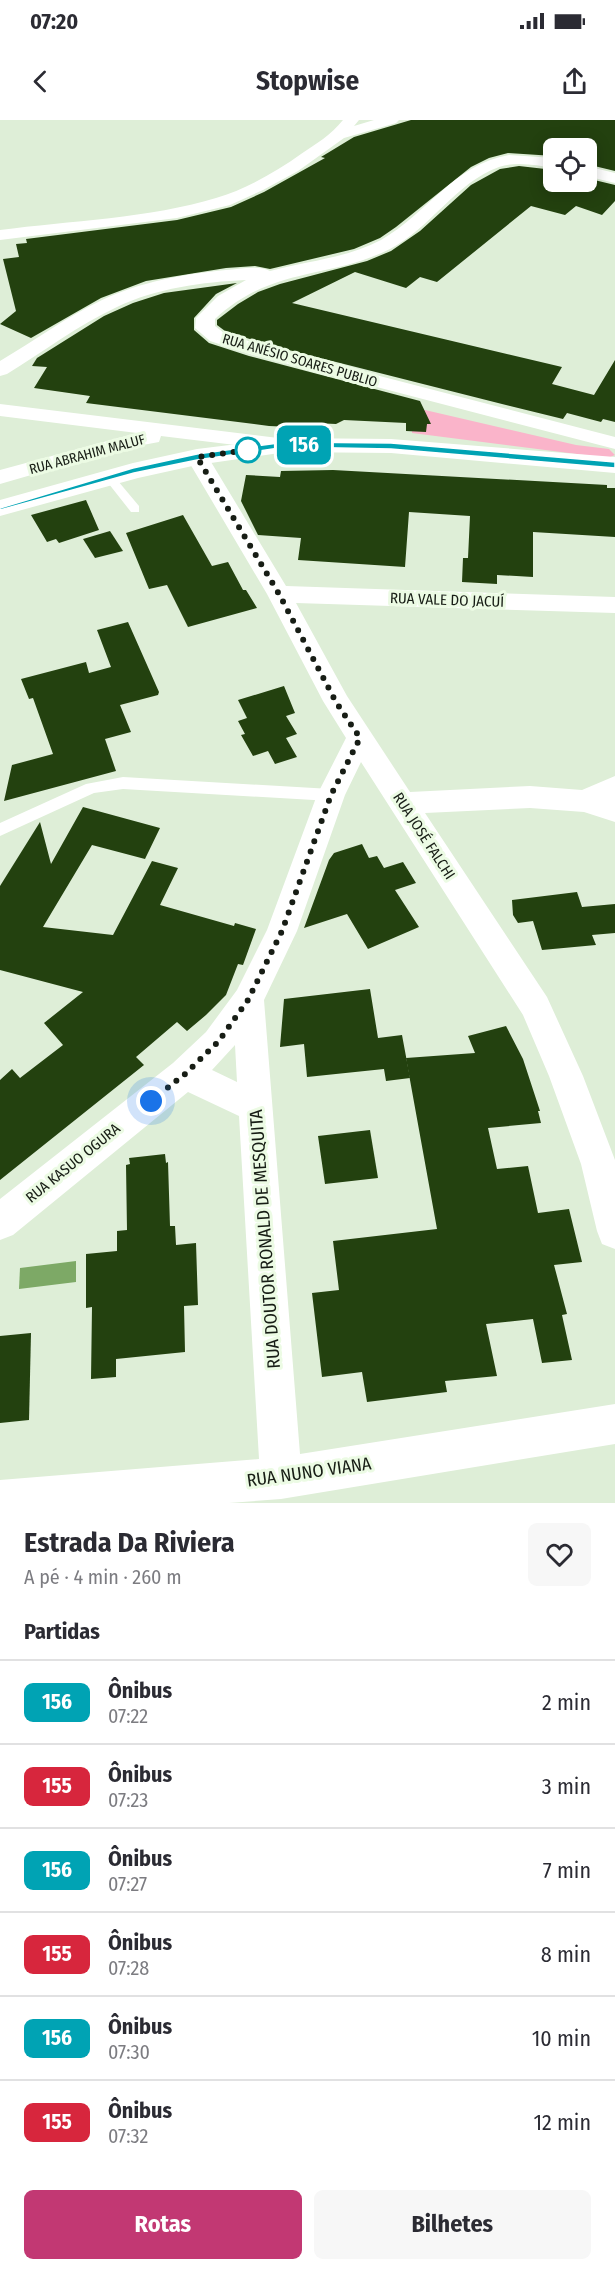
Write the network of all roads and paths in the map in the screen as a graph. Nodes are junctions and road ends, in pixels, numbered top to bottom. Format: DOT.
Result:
graph roads {
  1 [pos="351,120"];
  2 [pos="391,120"];
  3 [pos="339,135"];
  4 [pos="543,162"];
  5 [pos="597,174"];
  6 [pos="615,178"];
  7 [pos="0,235"];
  8 [pos="274,274"];
  9 [pos="0,370"];
  10 [pos="0,410"];
  11 [pos="174,432"];
  12 [pos="615,443"];
  13 [pos="286,445"];
  14 [pos="197,457"];
  15 [pos="615,465"];
  16 [pos="0,477"];
  17 [pos="109,477"];
  18 [pos="0,508"];
  19 [pos="135,509"];
  20 [pos="279,594"];
  21 [pos="615,606"];
  22 [pos="360,738"];
  23 [pos="615,787"];
  24 [pos="331,795"];
  25 [pos="584,801"];
  26 [pos="403,803"];
  27 [pos="615,812"];
  28 [pos="0,830"];
  29 [pos="248,1000"];
  30 [pos="185,1074"];
  31 [pos="255,1107"];
  32 [pos="0,1222"];
  33 [pos="615,1231"];
  34 [pos="615,1424"];
  35 [pos="281,1478"];
  36 [pos="0,1501"];
  1 -- 3 [label="street"];
  2 -- 3 [label="street"];
  3 -- 7 [label="street"];
  4 -- 8 [label="street, RUA ANÉSIO SOARES PUBLIO"];
  5 -- 6 [label="street"];
  8 -- 9 [label="street"];
  8 -- 12 [label="street, RUA ANÉSIO SOARES PUBLIO"];
  10 -- 11 [label="street"];
  11 -- 13 [label="street"];
  11 -- 16 [label="street, RUA ABRAHIM MALUF"];
  13 -- 14 [label="street"];
  13 -- 15 [label="street"];
  14 -- 17 [label="street"];
  14 -- 20 [label="street, RUA JOSÉ FALCHI"];
  17 -- 18 [label="street"];
  17 -- 19 [label="lane"];
  20 -- 21 [label="street, RUA VALE DO JACUÍ"];
  20 -- 22 [label="street, RUA JOSÉ FALCHI"];
  22 -- 24 [label="street, RUA KASUO OGURA"];
  22 -- 26 [label="street, RUA JOSÉ FALCHI"];
  23 -- 25 [label="street"];
  24 -- 28 [label="lane"];
  24 -- 29 [label="street, RUA KASUO OGURA"];
  25 -- 26 [label="street"];
  25 -- 27 [label="street"];
  26 -- 33 [label="street, RUA JOSÉ FALCHI"];
  29 -- 30 [label="street, RUA KASUO OGURA"];
  29 -- 31 [label="street, RUA DOUTOR RONALD DE MESQUITA"];
  30 -- 31 [label="street"];
  30 -- 32 [label="street, RUA KASUO OGURA"];
  31 -- 35 [label="street, RUA DOUTOR RONALD DE MESQUITA"];
  34 -- 35 [label="street, RUA NUNO VIANA"];
  35 -- 36 [label="street, RUA NUNO VIANA"];
}
